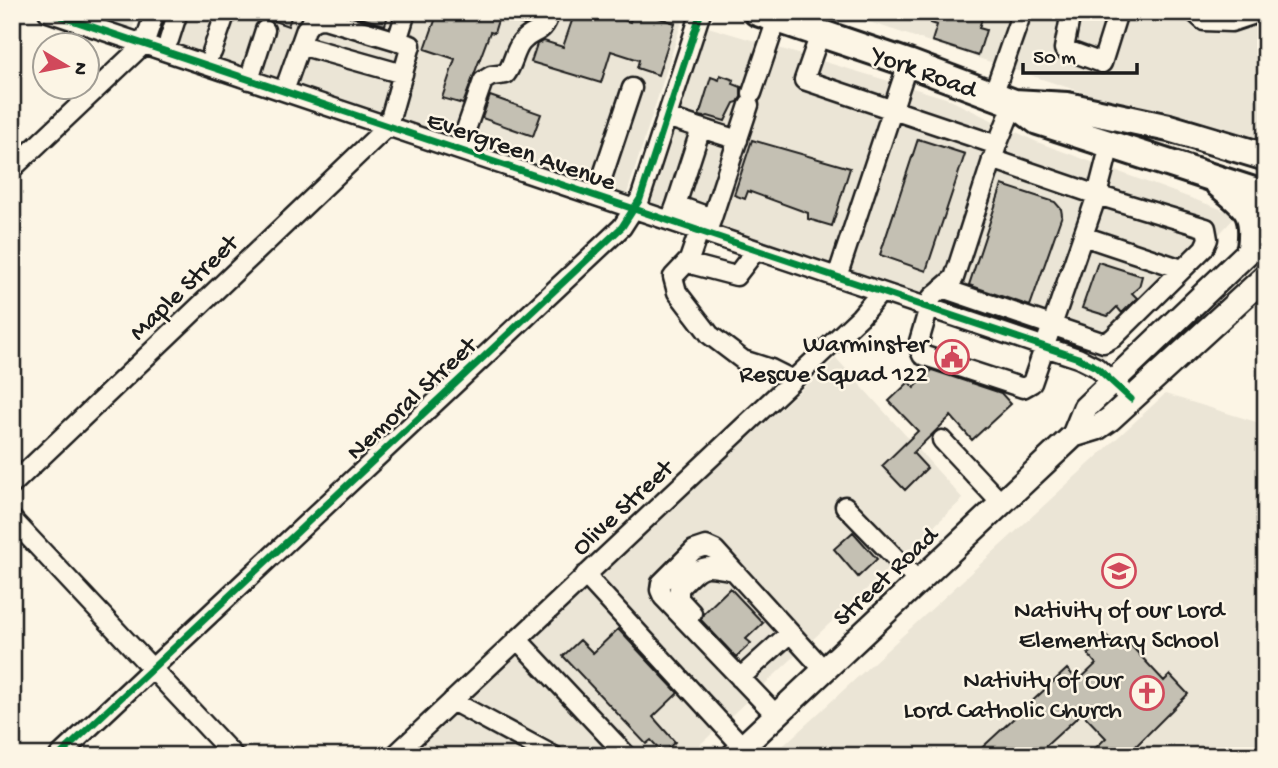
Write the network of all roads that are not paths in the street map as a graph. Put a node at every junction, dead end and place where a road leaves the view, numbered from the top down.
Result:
1 (48, 12) edge
2 (155, 12) edge
3 (178, 12) edge
4 (226, 12) edge
5 (406, 12) edge
6 (550, 12) edge
7 (701, 12) edge
8 (1022, 12) edge
9 (1071, 12) edge
10 (1118, 12) edge
11 (1194, 12) edge
12 (1261, 12) edge
13 (331, 16) edge
14 (767, 16) edge
15 (265, 30) dead end
16 (820, 34) junction
17 (169, 40) dead end
18 (397, 41) junction
19 (144, 44) junction
20 (300, 45) junction
21 (212, 52) dead end
22 (908, 63) junction
23 (402, 74) junction
24 (249, 80) junction
25 (632, 88) dead end
26 (284, 91) junction
27 (1004, 99) junction
28 (892, 109) junction
29 (666, 117) junction
30 (388, 126) junction
31 (701, 128) junction
32 (737, 140) junction
33 (1110, 145) junction
34 (1266, 157) edge
35 (993, 158) junction
36 (488, 160) junction
37 (12, 169) edge
38 (1209, 177) junction
39 (1097, 195) junction
40 (1266, 195) edge
41 (596, 196) junction
42 (633, 208) junction
43 (673, 213) junction
44 (705, 224) junction
45 (1083, 236) junction
46 (1259, 241) edge
47 (756, 250) junction
48 (689, 260) junction
49 (1182, 269) junction
50 (1266, 276) edge
51 (837, 277) junction
52 (942, 288) junction
53 (880, 292) junction
54 (929, 307) junction
55 (1053, 324) junction
56 (1045, 346) junction
57 (793, 380) junction
58 (1112, 381) junction
59 (1131, 399) junction
60 (1074, 435) junction
61 (942, 440) dead end
62 (12, 485) edge
63 (1000, 503) junction
64 (845, 506) dead end
65 (12, 519) edge
66 (585, 575) junction
67 (918, 581) junction
68 (790, 633) junction
69 (517, 639) junction
70 (152, 668) junction
71 (824, 670) junction
72 (736, 674) junction
73 (452, 701) junction
74 (776, 715) junction
75 (738, 751) edge
76 (60, 756) edge
77 (234, 756) edge
78 (394, 756) edge
79 (554, 756) edge
80 (627, 756) edge

1 - 19 street, Evergreen Avenue
2 - 19 street
3 - 17 street
4 - 21 street
5 - 18 street
6 - 36 street
7 - 29 street, Nemoral Street
8 - 27 street
9 - 10 street
11 - 12 street
13 - 18 street
13 - 20 street
14 - 16 highway, York Road
14 - 32 street
15 - 24 street
16 - 22 highway, York Road
16 - 28 street
18 - 23 street
19 - 24 street, Evergreen Avenue
19 - 37 street
20 - 23 street
20 - 26 street
22 - 27 highway, York Road
22 - 28 street
23 - 30 street
24 - 26 street, Evergreen Avenue
25 - 41 street
26 - 30 street, Evergreen Avenue
27 - 33 highway, York Road
27 - 34 highway, York Road
27 - 35 street
28 - 35 street
28 - 51 street
29 - 31 street
29 - 42 street, Nemoral Street
30 - 36 street, Evergreen Avenue
30 - 62 street, Maple Street
31 - 32 street
31 - 43 street
32 - 44 street
33 - 38 highway, York Road
33 - 39 street
35 - 39 street
35 - 52 street
36 - 41 street, Evergreen Avenue
38 - 40 highway, York Road
38 - 46 highway
39 - 45 street
39 - 49 street
41 - 42 street, Evergreen Avenue
42 - 43 street, Evergreen Avenue
42 - 70 street, Nemoral Street
43 - 44 street, Evergreen Avenue
44 - 47 street, Evergreen Avenue
44 - 48 street
45 - 49 street
45 - 55 street
46 - 58 main road, Street Road
47 - 48 street
47 - 51 street, Evergreen Avenue
48 - 57 street
49 - 55 street
50 - 59 main road, Street Road
51 - 53 street, Evergreen Avenue
52 - 54 street
52 - 55 street
53 - 54 street, Evergreen Avenue
53 - 57 street, Olive Street
54 - 56 street, Evergreen Avenue
54 - 56 street
55 - 56 street
56 - 58 street, Evergreen Avenue
57 - 66 street, Olive Street
58 - 59 street, Evergreen Avenue
58 - 60 main road, Street Road
59 - 60 main road, Street Road
60 - 63 main road, Street Road
61 - 63 street
63 - 67 main road, Street Road
64 - 67 street
65 - 70 street
66 - 69 street, Olive Street
66 - 75 street
67 - 71 main road, Street Road
68 - 71 street
68 - 72 street
68 - 72 street
69 - 73 street, Olive Street
69 - 80 street
70 - 76 street, Nemoral Street
70 - 77 street
71 - 74 main road, Street Road
72 - 74 street
73 - 78 street, Olive Street
73 - 79 street
74 - 75 main road, Street Road

